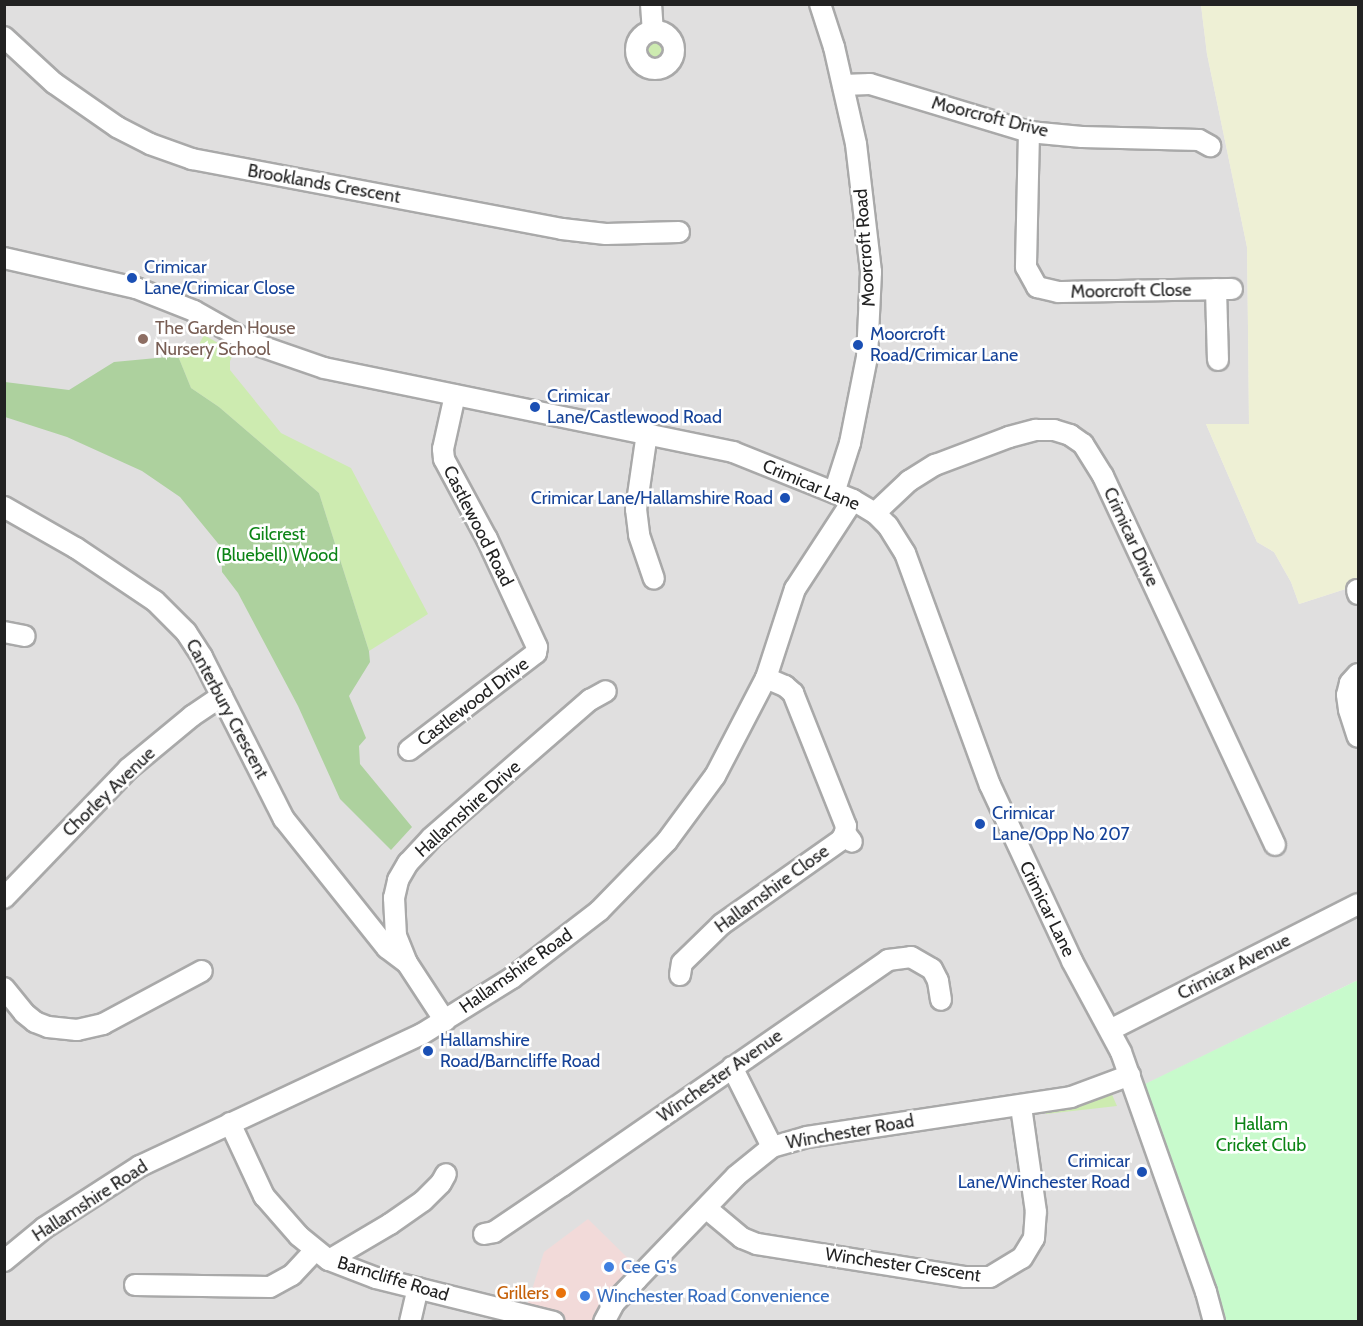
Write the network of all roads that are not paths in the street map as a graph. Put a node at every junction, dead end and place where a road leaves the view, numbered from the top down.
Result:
1 (651, 4) edge
2 (820, 4) edge
3 (653, 30) dead end
4 (4, 37) edge
5 (843, 85) junction
6 (1029, 132) junction
7 (1210, 146) dead end
8 (679, 231) dead end
9 (4, 258) edge
10 (1218, 360) dead end
11 (455, 395) junction
12 (647, 433) junction
13 (834, 493) junction
14 (853, 500) junction
15 (4, 507) edge
16 (875, 513) junction
17 (654, 579) dead end
18 (4, 632) edge
19 (25, 636) dead end
20 (536, 653) joint
21 (1359, 674) edge
22 (766, 678) junction
23 (606, 691) dead end
24 (222, 696) junction
25 (1359, 737) edge
26 (409, 750) dead end
27 (1275, 845) dead end
28 (4, 898) edge
29 (1359, 904) edge
30 (387, 936) junction
31 (202, 971) dead end
32 (680, 975) dead end
33 (4, 988) edge
34 (941, 1000) dead end
35 (445, 1021) junction
36 (1110, 1030) junction
37 (732, 1067) junction
38 (1130, 1075) junction
39 (1021, 1106) junction
40 (230, 1124) junction
41 (772, 1147) junction
42 (446, 1174) dead end
43 (706, 1208) junction
44 (484, 1234) dead end
45 (322, 1255) junction
46 (4, 1261) edge
47 (135, 1285) dead end
48 (418, 1288) junction
49 (410, 1322) edge
50 (554, 1322) edge
51 (604, 1322) edge
52 (1214, 1322) edge

1 - 3 street
2 - 5 street, Moorcroft Road
4 - 8 street, Brooklands Crescent
5 - 6 street, Moorcroft Drive
5 - 13 street, Moorcroft Road
6 - 7 street, Moorcroft Drive
6 - 10 street, Moorcroft Close
9 - 11 street, Crimicar Lane
11 - 12 street, Crimicar Lane
11 - 20 street, Castlewood Road
12 - 13 street, Crimicar Lane
12 - 17 street
13 - 14 street, Crimicar Lane
14 - 16 street, Crimicar Lane
14 - 22 street, Hallamshire Road
15 - 24 street, Canterbury Crescent
16 - 27 street, Crimicar Drive
16 - 36 street, Crimicar Lane
18 - 19 street
20 - 26 street, Castlewood Drive
21 - 25 street
22 - 32 street, Hallamshire Close
22 - 35 street, Hallamshire Road
23 - 30 street, Hallamshire Drive
24 - 28 street, Chorley Avenue
24 - 30 street, Canterbury Crescent
29 - 36 street, Crimicar Avenue
30 - 35 street, Canterbury Crescent
31 - 33 street
34 - 37 street, Winchester Avenue
35 - 40 street, Hallamshire Road
36 - 38 street, Crimicar Lane
37 - 41 street
37 - 44 street, Winchester Avenue
38 - 39 street, Winchester Road
38 - 52 street, Crimicar Lane
39 - 41 street, Winchester Road
39 - 43 street, Winchester Crescent
40 - 45 street, Barncliffe Road
40 - 46 street, Hallamshire Road
41 - 43 street, Winchester Road
42 - 45 street
43 - 51 street, Winchester Road
45 - 47 street
45 - 48 street, Barncliffe Road
48 - 49 street
48 - 50 street, Barncliffe Road

